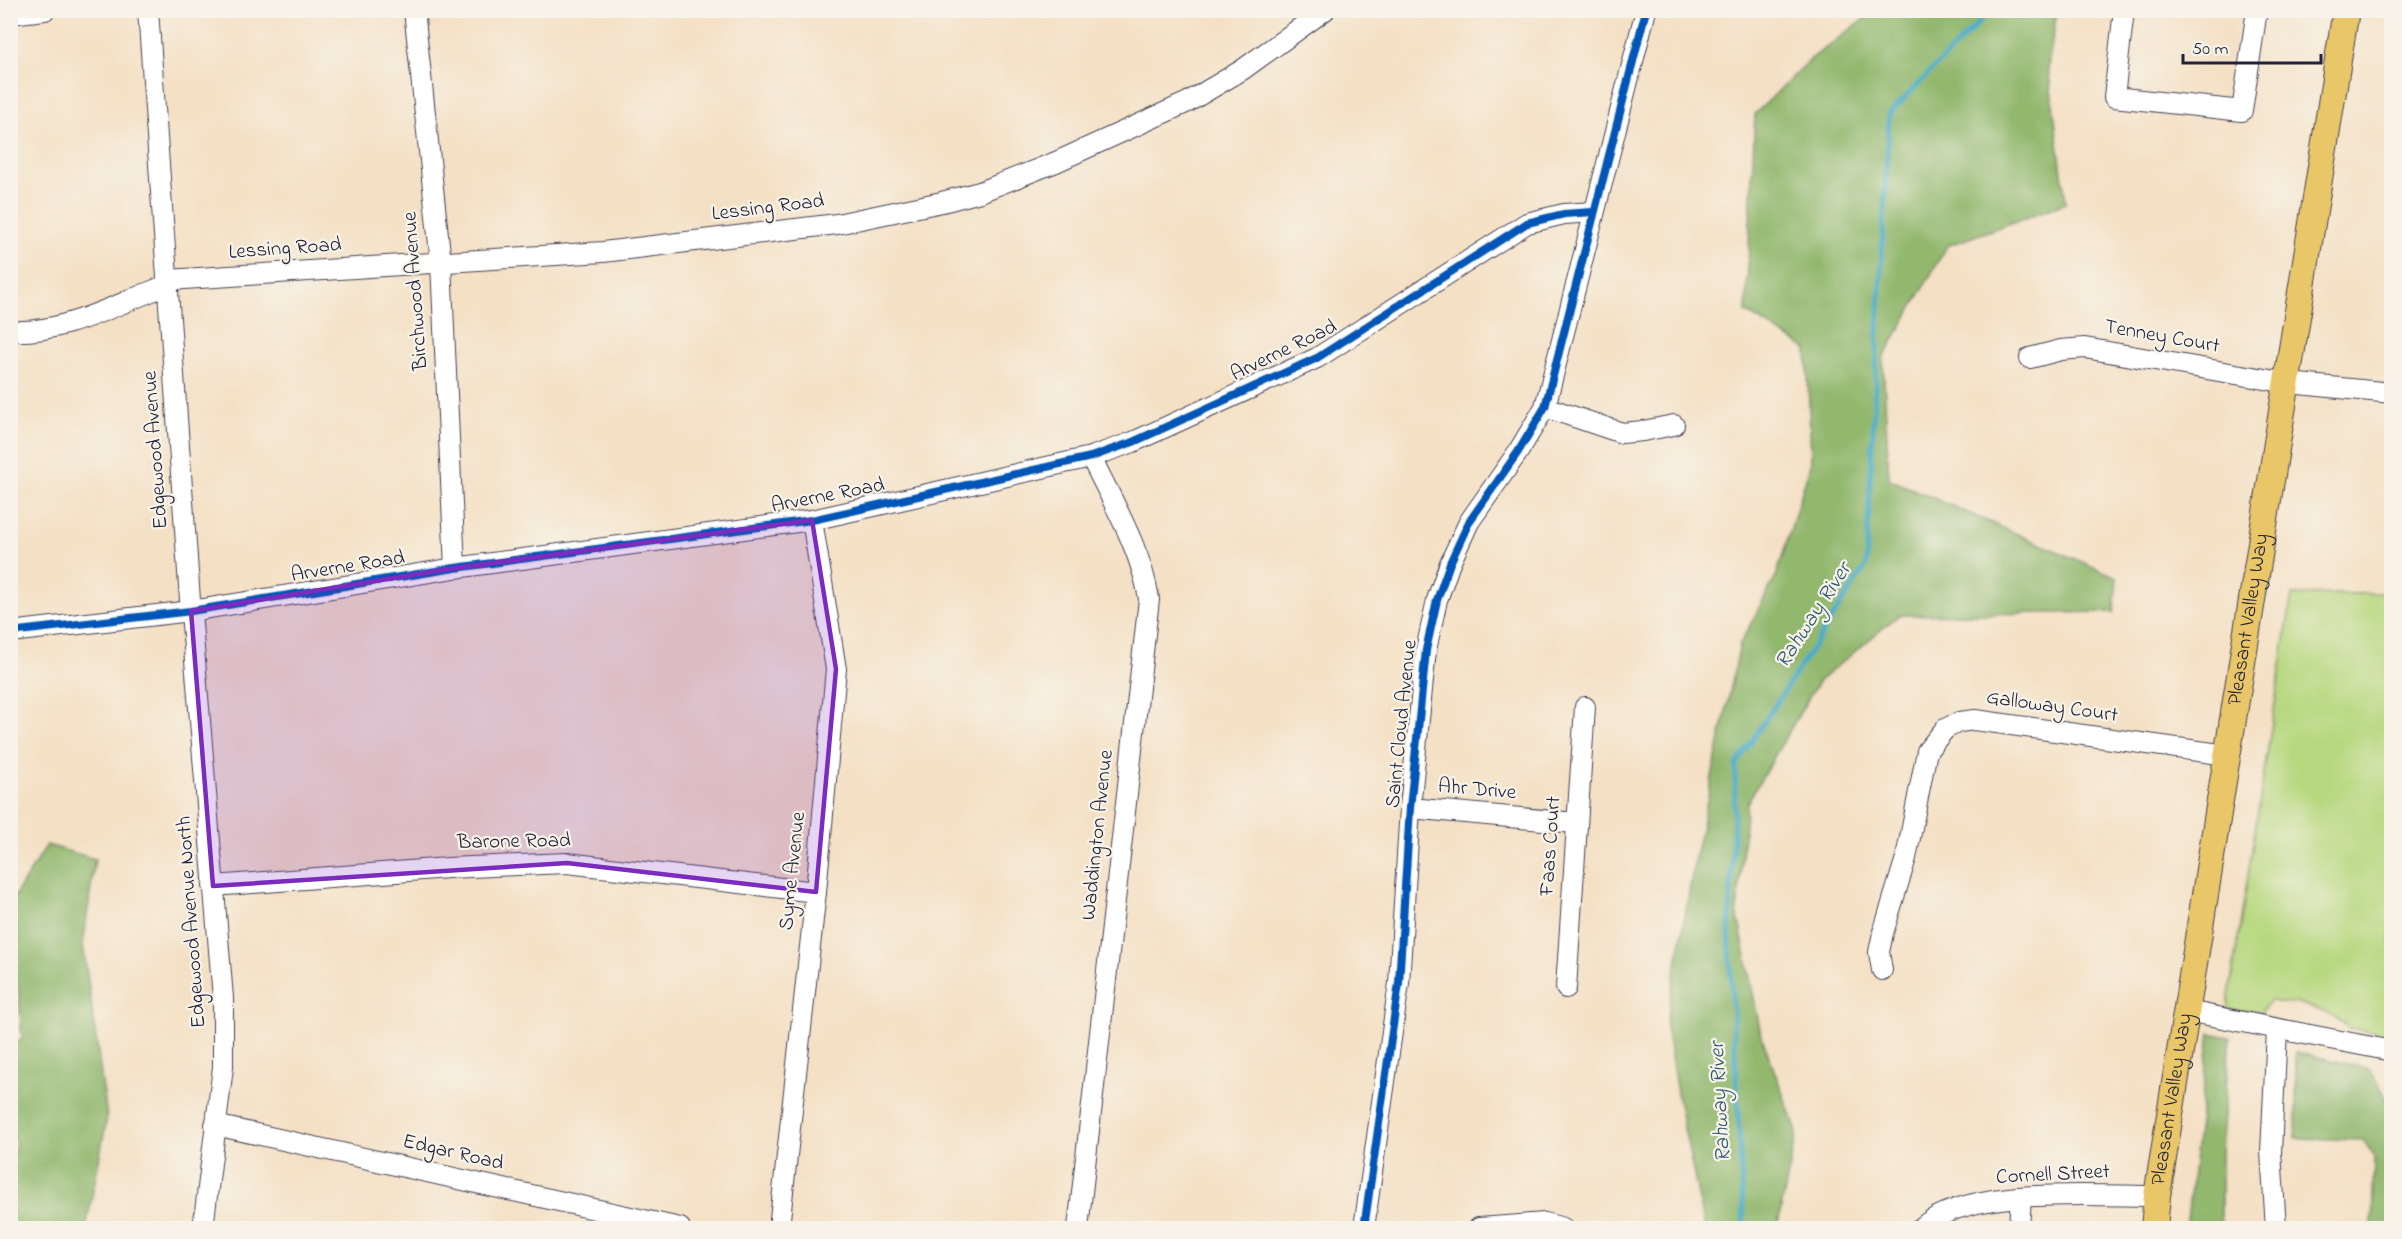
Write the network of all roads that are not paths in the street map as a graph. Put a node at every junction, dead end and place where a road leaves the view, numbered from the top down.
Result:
1 (45, 10) edge
2 (148, 10) edge
3 (414, 10) edge
4 (1325, 10) edge
5 (1646, 10) edge
6 (2124, 10) edge
7 (2257, 10) edge
8 (2346, 10) edge
9 (10, 14) edge
10 (1593, 212) junction
11 (441, 263) junction
12 (168, 283) junction
13 (10, 331) edge
14 (2030, 358) dead end
15 (2288, 383) junction
16 (2391, 393) edge
17 (1545, 407) junction
18 (1674, 425) dead end
19 (1091, 458) junction
20 (812, 520) junction
21 (455, 568) junction
22 (191, 611) junction
23 (10, 632) edge
24 (1585, 707) dead end
25 (2227, 755) junction
26 (1410, 808) junction
27 (1576, 823) junction
28 (213, 886) junction
29 (816, 892) junction
30 (1882, 969) dead end
31 (1566, 988) dead end
32 (2187, 1011) junction
33 (2277, 1030) junction
34 (2391, 1051) edge
35 (215, 1125) junction
36 (2157, 1196) junction
37 (2021, 1197) junction
38 (203, 1228) edge
39 (680, 1228) edge
40 (779, 1228) edge
41 (1078, 1228) edge
42 (1364, 1228) edge
43 (1481, 1228) edge
44 (1563, 1228) edge
45 (1921, 1228) edge
46 (2019, 1228) edge
47 (2154, 1228) edge
48 (2276, 1228) edge

1 - 9 street
2 - 12 street, Edgewood Avenue
3 - 11 street, Birchwood Avenue
4 - 11 street, Lessing Road
5 - 10 street, Saint Cloud Avenue
6 - 7 street
8 - 15 main road, Pleasant Valley Way
10 - 17 street, Saint Cloud Avenue
10 - 19 street, Arverne Road
11 - 12 street, Lessing Road
11 - 21 street, Birchwood Avenue
12 - 13 street, Lessing Road
12 - 22 street, Edgewood Avenue
14 - 15 street, Tenney Court
15 - 16 street, Tenney Court
15 - 25 main road, Pleasant Valley Way
17 - 18 street
17 - 26 street, Saint Cloud Avenue
19 - 20 street, Arverne Road
19 - 41 street, Waddington Avenue
20 - 21 street, Arverne Road
20 - 29 street, Syme Avenue
21 - 22 street, Arverne Road
22 - 23 street, Arverne Road
22 - 28 street, Edgewood Avenue North
24 - 27 street, Faas Court
25 - 30 street, Galloway Court
25 - 32 main road, Pleasant Valley Way
26 - 27 street, Ahr Drive
26 - 42 street, Saint Cloud Avenue
27 - 31 street, Faas Court
28 - 29 street, Barone Road
28 - 35 street, Edgewood Avenue North
29 - 40 street, Syme Avenue
32 - 33 street
32 - 36 main road, Pleasant Valley Way
33 - 34 street
33 - 48 street
35 - 38 street, Edgewood Avenue North
35 - 39 street, Edgar Road
36 - 37 street, Cornell Street
36 - 47 main road, Pleasant Valley Way
37 - 45 street, Cornell Street
37 - 46 street
43 - 44 street

